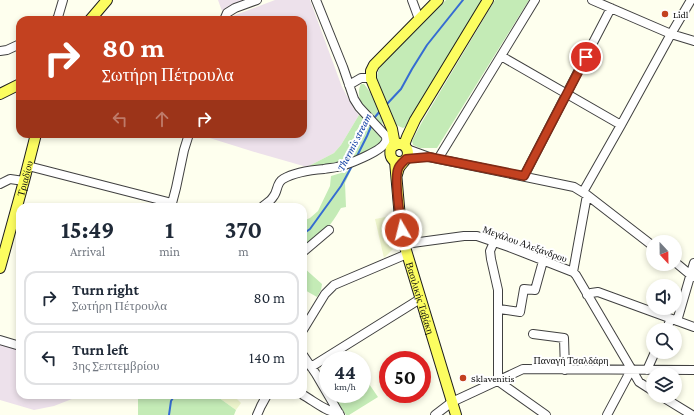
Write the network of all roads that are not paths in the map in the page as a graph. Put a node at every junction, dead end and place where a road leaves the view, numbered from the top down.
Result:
1 (63, 0) edge
2 (107, 0) edge
3 (257, 0) edge
4 (316, 0) edge
5 (412, 0) edge
6 (438, 0) edge
7 (488, 0) edge
8 (535, 0) edge
9 (592, 0) edge
10 (691, 0) edge
11 (611, 8) junction
12 (58, 16) edge
13 (93, 16) edge
14 (226, 16) edge
15 (419, 19) junction
16 (671, 34) junction
17 (694, 41) edge
18 (16, 46) edge
19 (0, 50) edge
20 (501, 56) junction
21 (370, 78) junction
22 (349, 85) junction
23 (16, 86) edge
24 (0, 94) edge
25 (567, 94) junction
26 (621, 125) junction
27 (35, 138) edge
28 (188, 138) edge
29 (398, 152) junction
30 (438, 159) junction
31 (28, 166) junction
32 (524, 176) junction
33 (24, 182) junction
34 (0, 184) edge
35 (585, 193) junction
36 (18, 203) edge
37 (164, 203) edge
38 (172, 203) edge
39 (267, 203) edge
40 (16, 211) edge
41 (329, 230) dead end
42 (646, 241) edge
43 (494, 242) junction
44 (405, 244) junction
45 (307, 249) edge
46 (407, 254) junction
47 (543, 260) junction
48 (694, 263) edge
49 (0, 268) edge
50 (682, 268) edge
51 (573, 272) junction
52 (692, 276) edge
53 (587, 295) junction
54 (420, 299) junction
55 (499, 309) junction
56 (674, 320) junction
57 (307, 323) edge
58 (672, 323) edge
59 (694, 327) edge
60 (533, 334) dead end
61 (0, 340) edge
62 (16, 345) edge
63 (307, 361) edge
64 (311, 367) junction
65 (565, 370) junction
66 (631, 370) junction
67 (646, 370) edge
68 (682, 370) edge
69 (694, 370) edge
70 (498, 381) junction
71 (646, 386) edge
72 (307, 397) edge
73 (264, 399) edge
74 (452, 402) junction
75 (672, 403) edge
76 (339, 414) edge
77 (257, 415) edge
78 (435, 415) edge
79 (456, 415) edge
80 (546, 415) edge
81 (607, 415) edge
82 (692, 415) edge

1 - 12 street
2 - 13 main road
3 - 14 street
4 - 22 street
5 - 15 street
6 - 15 main road
7 - 29 main road, Βασιλικής Ταβάκη
8 - 20 street
9 - 11 street
10 - 16 street
11 - 16 street
11 - 25 street
15 - 21 main road
16 - 17 street
16 - 26 street
18 - 19 street
20 - 25 street
20 - 30 street
21 - 22 street
21 - 29 main road, Βασιλικής Ταβάκη
22 - 29 street
23 - 24 main road
25 - 26 street
25 - 32 street
26 - 35 street
27 - 31 main road, Τριαδίου
28 - 38 street
29 - 30 street
29 - 39 street
29 - 44 main road, Βασιλικής Ταβάκη
30 - 32 street
31 - 33 main road, Τριαδίου
31 - 37 street
32 - 35 street
33 - 34 street
33 - 36 main road, Τριαδίου
35 - 42 street
35 - 51 street
40 - 49 main road, Τριαδίου
41 - 45 street
43 - 44 street, Μεγάλου Αλεξάνδρου
43 - 47 street, Μεγάλου Αλεξάνδρου
43 - 55 street
44 - 46 main road, Βασιλικής Ταβάκη
46 - 54 main road, Βασιλικής Ταβάκη
46 - 57 street
47 - 51 street, Μεγάλου Αλεξάνδρου
47 - 55 street
48 - 52 street
50 - 52 street
51 - 53 street, Μεγάλου Αλεξάνδρου
52 - 56 street
53 - 56 street
53 - 66 street, Μεγάλου Αλεξάνδρου
54 - 64 street
54 - 74 main road, Βασιλικής Ταβάκη
55 - 70 street
56 - 58 street
56 - 59 street
60 - 65 street
61 - 62 street
63 - 64 street
64 - 76 street
65 - 66 street, Παναγή Τσαλδάρη
65 - 70 street, Παναγή Τσαλδάρη
66 - 67 street, Παναγή Τσαλδάρη
66 - 71 street, Μεγάλου Αλεξάνδρου
66 - 81 street
68 - 69 street, Παναγή Τσαλδάρη
70 - 74 street, Παναγή Τσαλδάρη
70 - 80 street
72 - 76 street
73 - 77 street
74 - 78 street, Παναγή Τσαλδάρη
74 - 79 main road, Βασιλικής Ταβάκη
75 - 82 street

